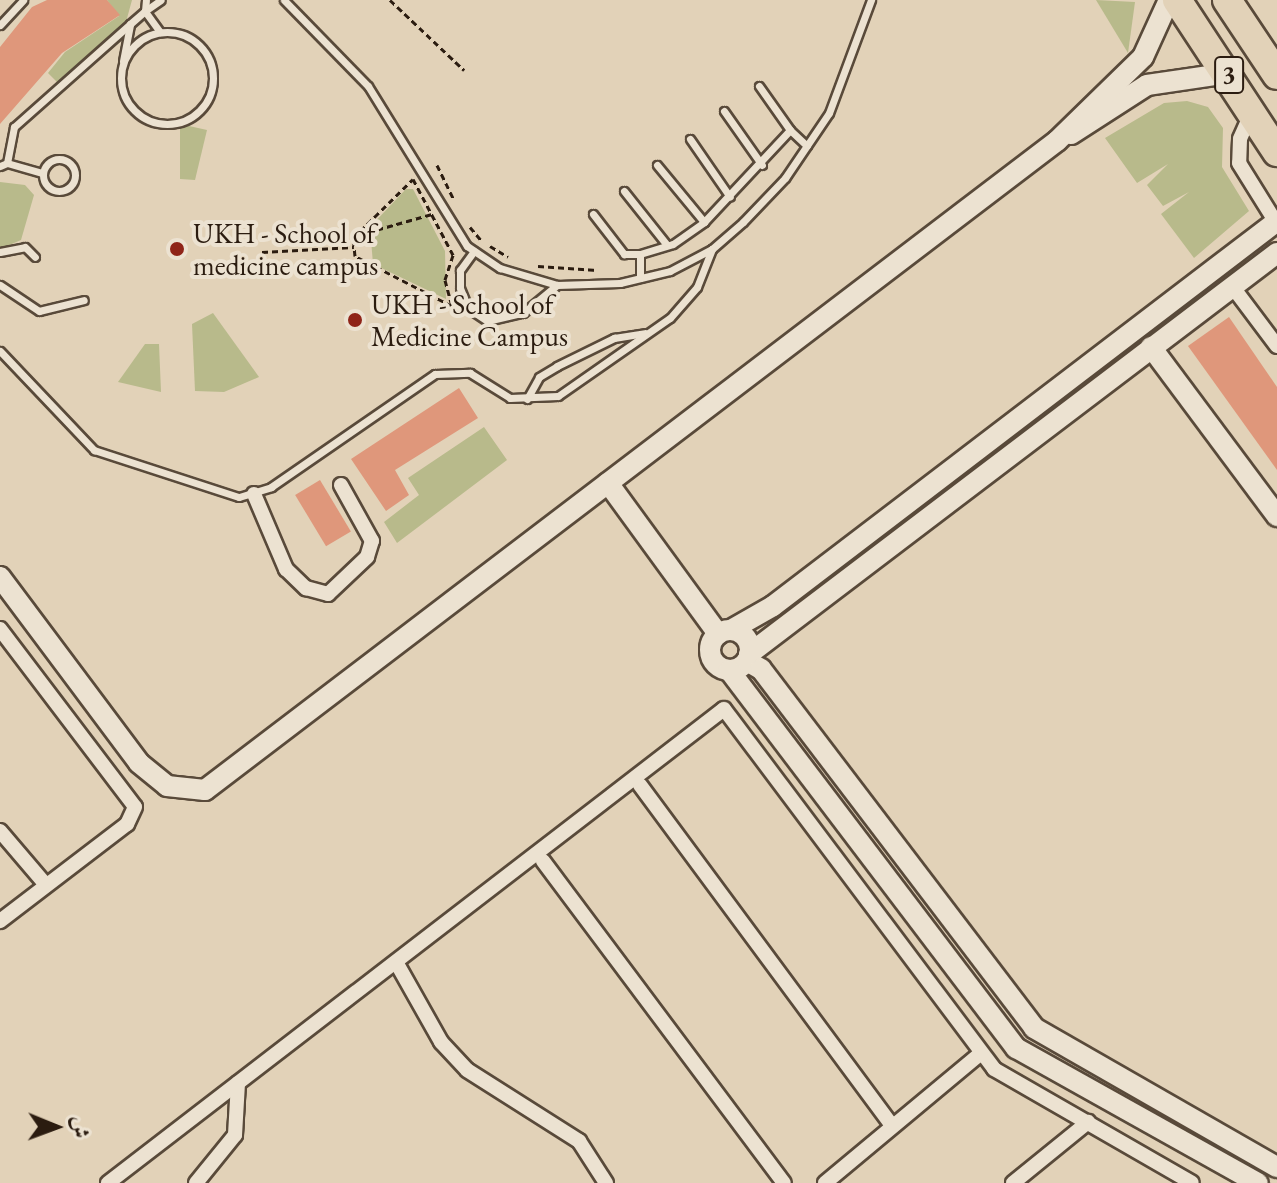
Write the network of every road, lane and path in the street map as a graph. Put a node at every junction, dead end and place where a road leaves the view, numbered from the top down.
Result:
1 (23, 0) edge
2 (146, 0) edge
3 (161, 0) edge
4 (284, 0) edge
5 (390, 0) edge
6 (871, 0) edge
7 (1169, 0) edge
8 (1177, 0) edge
9 (1227, 0) edge
10 (145, 11) junction
11 (130, 24) junction
12 (0, 25) edge
13 (160, 32) junction
14 (123, 66) junction
15 (464, 70) dead end
16 (1228, 73) junction
17 (1277, 75) edge
18 (759, 86) dead end
19 (724, 111) dead end
20 (1252, 113) junction
21 (790, 130) junction
22 (690, 139) dead end
23 (1057, 141) junction
24 (807, 146) junction
25 (1277, 152) edge
26 (3, 165) edge
27 (437, 165) dead end
28 (657, 165) dead end
29 (762, 165) junction
30 (43, 173) junction
31 (624, 191) dead end
32 (730, 197) junction
33 (460, 213) dead end
34 (432, 214) junction
35 (593, 214) dead end
36 (466, 222) dead end
37 (704, 222) junction
38 (1277, 223) edge
39 (356, 235) junction
40 (667, 245) junction
41 (354, 247) junction
42 (712, 249) junction
43 (474, 251) junction
44 (0, 252) edge
45 (262, 252) dead end
46 (1277, 253) edge
47 (640, 254) junction
48 (35, 257) dead end
49 (511, 259) dead end
50 (525, 263) dead end
51 (1217, 266) junction
52 (597, 270) dead end
53 (640, 278) junction
54 (0, 285) edge
55 (557, 285) junction
56 (1232, 286) junction
57 (84, 300) dead end
58 (647, 332) junction
59 (1277, 346) edge
60 (1151, 347) junction
61 (0, 351) edge
62 (1076, 374) junction
63 (1090, 394) junction
64 (527, 399) junction
65 (608, 483) junction
66 (341, 485) dead end
67 (254, 494) junction
68 (1277, 516) edge
69 (0, 577) edge
70 (0, 629) edge
71 (725, 632) junction
72 (742, 662) junction
73 (640, 785) dead end
74 (0, 831) edge
75 (543, 861) dead end
76 (46, 885) junction
77 (0, 921) edge
78 (396, 962) junction
79 (981, 1053) junction
80 (238, 1083) junction
81 (1088, 1122) junction
82 (892, 1126) junction
83 (1277, 1167) edge
84 (108, 1183) edge
85 (196, 1183) edge
86 (606, 1183) edge
87 (784, 1183) edge
88 (825, 1183) edge
89 (1013, 1183) edge
90 (1192, 1183) edge
91 (1258, 1183) edge

1 - 12 lane
2 - 10 lane
3 - 10 lane
4 - 43 lane
5 - 15 path
6 - 24 lane
7 - 23 street
8 - 16 highway, 3
9 - 17 highway, 3
10 - 11 lane
10 - 13 lane
11 - 14 lane
11 - 26 lane
13 - 14 lane
13 - 14 lane
16 - 20 highway, 3
16 - 23 street
18 - 21 lane
19 - 29 lane
20 - 25 highway, 3
20 - 38 street
21 - 24 lane
21 - 29 lane
22 - 32 lane
23 - 65 street
24 - 42 lane
26 - 30 lane
27 - 33 path
28 - 37 lane
29 - 32 lane
30 - 30 lane
31 - 40 lane
32 - 37 lane
34 - 39 path
34 - 39 path
34 - 41 path
35 - 47 lane
36 - 49 path
37 - 40 lane
38 - 51 street
39 - 41 path
40 - 47 lane
41 - 45 path
42 - 53 lane
42 - 58 lane
43 - 55 lane
43 - 55 lane
44 - 48 lane
46 - 56 street
47 - 53 lane
50 - 52 path
51 - 56 street
51 - 62 street
53 - 55 lane
54 - 57 lane
56 - 59 street
56 - 60 street
58 - 64 lane
58 - 64 lane
60 - 63 street
60 - 68 street
61 - 67 lane
62 - 63 street
62 - 71 street
63 - 72 street
64 - 67 lane
65 - 69 street
65 - 71 street
66 - 67 street
70 - 76 street
71 - 72 street
71 - 72 street
72 - 83 street
72 - 91 street
73 - 82 street
74 - 76 street
75 - 87 street
76 - 77 street
78 - 79 street
78 - 80 street
78 - 86 street
79 - 81 street
79 - 82 street
80 - 84 street
80 - 85 street
81 - 89 street
81 - 90 street
82 - 88 street

